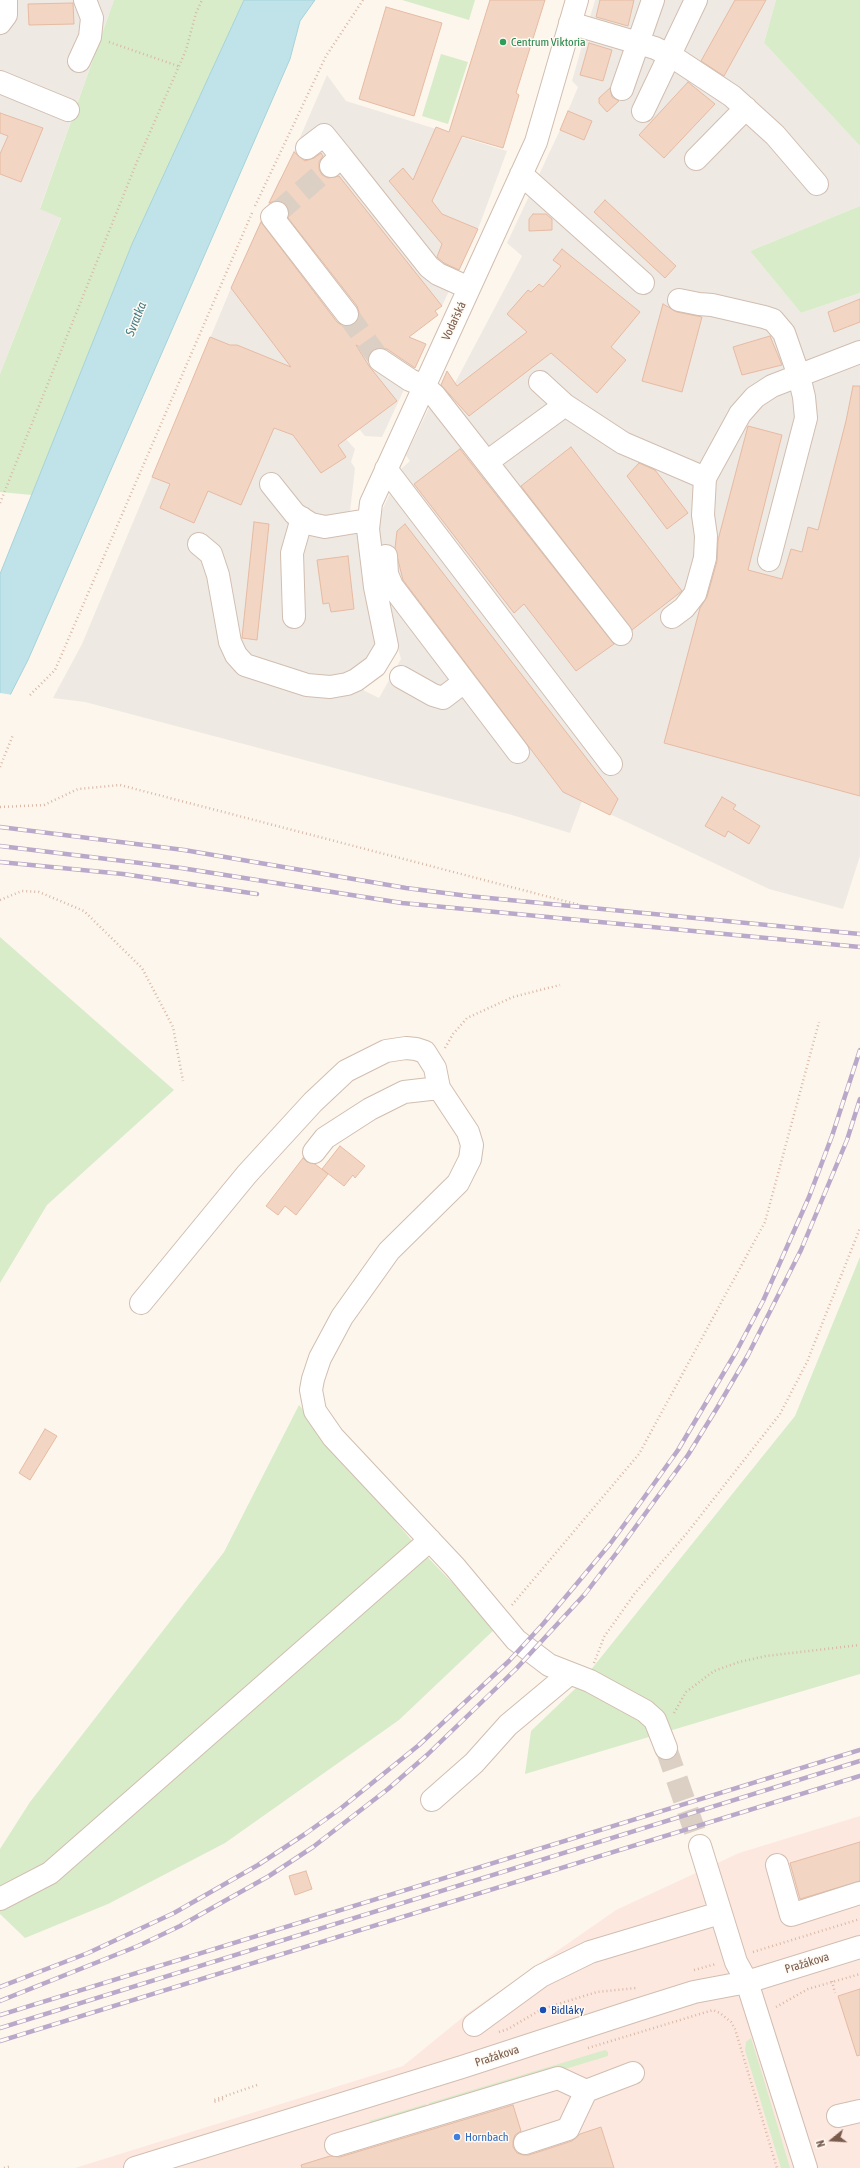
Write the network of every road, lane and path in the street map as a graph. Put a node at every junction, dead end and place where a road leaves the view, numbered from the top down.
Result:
1 (6, 0) edge
2 (85, 0) edge
3 (202, 0) edge
4 (363, 0) edge
5 (577, 0) edge
6 (653, 0) edge
7 (696, 0) edge
8 (0, 23) edge
9 (570, 23) junction
10 (90, 36) junction
11 (638, 43) junction
12 (670, 56) junction
13 (79, 61) dead end
14 (178, 66) junction
15 (0, 82) edge
16 (622, 89) dead end
17 (746, 108) junction
18 (68, 110) dead end
19 (644, 111) dead end
20 (307, 148) dead end
21 (696, 159) dead end
22 (521, 174) junction
23 (817, 184) dead end
24 (277, 213) dead end
25 (643, 283) dead end
26 (469, 288) junction
27 (679, 300) dead end
28 (347, 314) tunnel mouth
29 (855, 359) edge
30 (380, 360) tunnel mouth
31 (799, 376) junction
32 (540, 382) dead end
33 (424, 386) junction
34 (565, 405) junction
35 (487, 462) junction
36 (386, 469) junction
37 (705, 478) junction
38 (271, 484) dead end
39 (1, 498) edge
40 (0, 503) edge
41 (369, 514) junction
42 (302, 518) junction
43 (199, 544) dead end
44 (769, 560) dead end
45 (294, 617) dead end
46 (672, 618) dead end
47 (621, 634) dead end
48 (401, 677) dead end
49 (464, 682) junction
50 (30, 695) dead end
51 (13, 735) dead end
52 (518, 752) dead end
53 (611, 764) dead end
54 (0, 767) edge
55 (0, 807) edge
56 (0, 900) edge
57 (580, 905) dead end
58 (560, 985) dead end
59 (819, 1022) dead end
60 (437, 1078) junction
61 (183, 1081) dead end
62 (314, 1152) dead end
63 (860, 1228) edge
64 (141, 1303) dead end
65 (430, 1540) junction
66 (499, 1621) junction
67 (860, 1645) edge
68 (569, 1674) junction
69 (590, 1681) junction
70 (664, 1741) joint
71 (432, 1800) dead end
72 (700, 1846) tunnel mouth
73 (777, 1865) dead end
74 (860, 1893) edge
75 (0, 1899) edge
76 (720, 1913) junction
77 (860, 1919) edge
78 (860, 1947) edge
79 (735, 1958) junction
80 (689, 1972) dead end
81 (860, 1974) edge
82 (747, 1982) junction
83 (832, 1982) junction
84 (644, 1986) dead end
85 (836, 1993) dead end
86 (759, 2020) junction
87 (474, 2025) dead end
88 (495, 2033) dead end
89 (633, 2073) dead end
90 (257, 2085) dead end
91 (586, 2091) junction
92 (222, 2099) dead end
93 (860, 2111) edge
94 (838, 2116) dead end
95 (523, 2137) dead end
96 (336, 2145) dead end
97 (11, 2166) dead end
98 (4, 2168) edge
99 (135, 2168) edge
100 (806, 2168) edge

1 - 8 street
2 - 10 street
3 - 14 path
4 - 50 path
5 - 9 street, Vodařská
6 - 11 street
7 - 12 street
9 - 11 street
9 - 22 street, Vodařská
10 - 13 street
10 - 14 path
11 - 12 street
11 - 16 street
12 - 17 street
12 - 19 street
14 - 39 path
15 - 18 street
17 - 21 street
17 - 23 street
20 - 26 street
22 - 25 street
22 - 26 street, Vodařská
24 - 28 street
26 - 33 street, Vodařská
27 - 31 street
29 - 31 street
30 - 33 street
31 - 37 street
31 - 44 street
32 - 34 street
33 - 35 street
33 - 36 street, Vodařská
34 - 35 street
34 - 37 street
35 - 47 street
36 - 41 street, Vodařská
36 - 53 street
37 - 46 street
38 - 42 street
39 - 40 path
41 - 42 street
41 - 43 street, Vodařská
41 - 49 street
42 - 45 street
48 - 49 street
49 - 52 street
51 - 54 path
55 - 57 path
56 - 61 path
58 - 60 path
59 - 66 path
60 - 62 street
60 - 64 street
60 - 65 street
63 - 69 path
65 - 66 street
65 - 75 street
66 - 68 street
67 - 70 path
68 - 69 street
68 - 71 street
69 - 70 street
72 - 76 street
73 - 74 street
76 - 79 street
76 - 87 street
77 - 79 path
78 - 82 street, Pražákova
79 - 80 path
79 - 82 street
81 - 83 path
82 - 86 street
82 - 99 street, Pražákova
83 - 85 path
83 - 86 path
84 - 88 path
86 - 100 street
89 - 91 street
90 - 92 path
91 - 95 street
91 - 96 street
93 - 94 street
97 - 98 path

